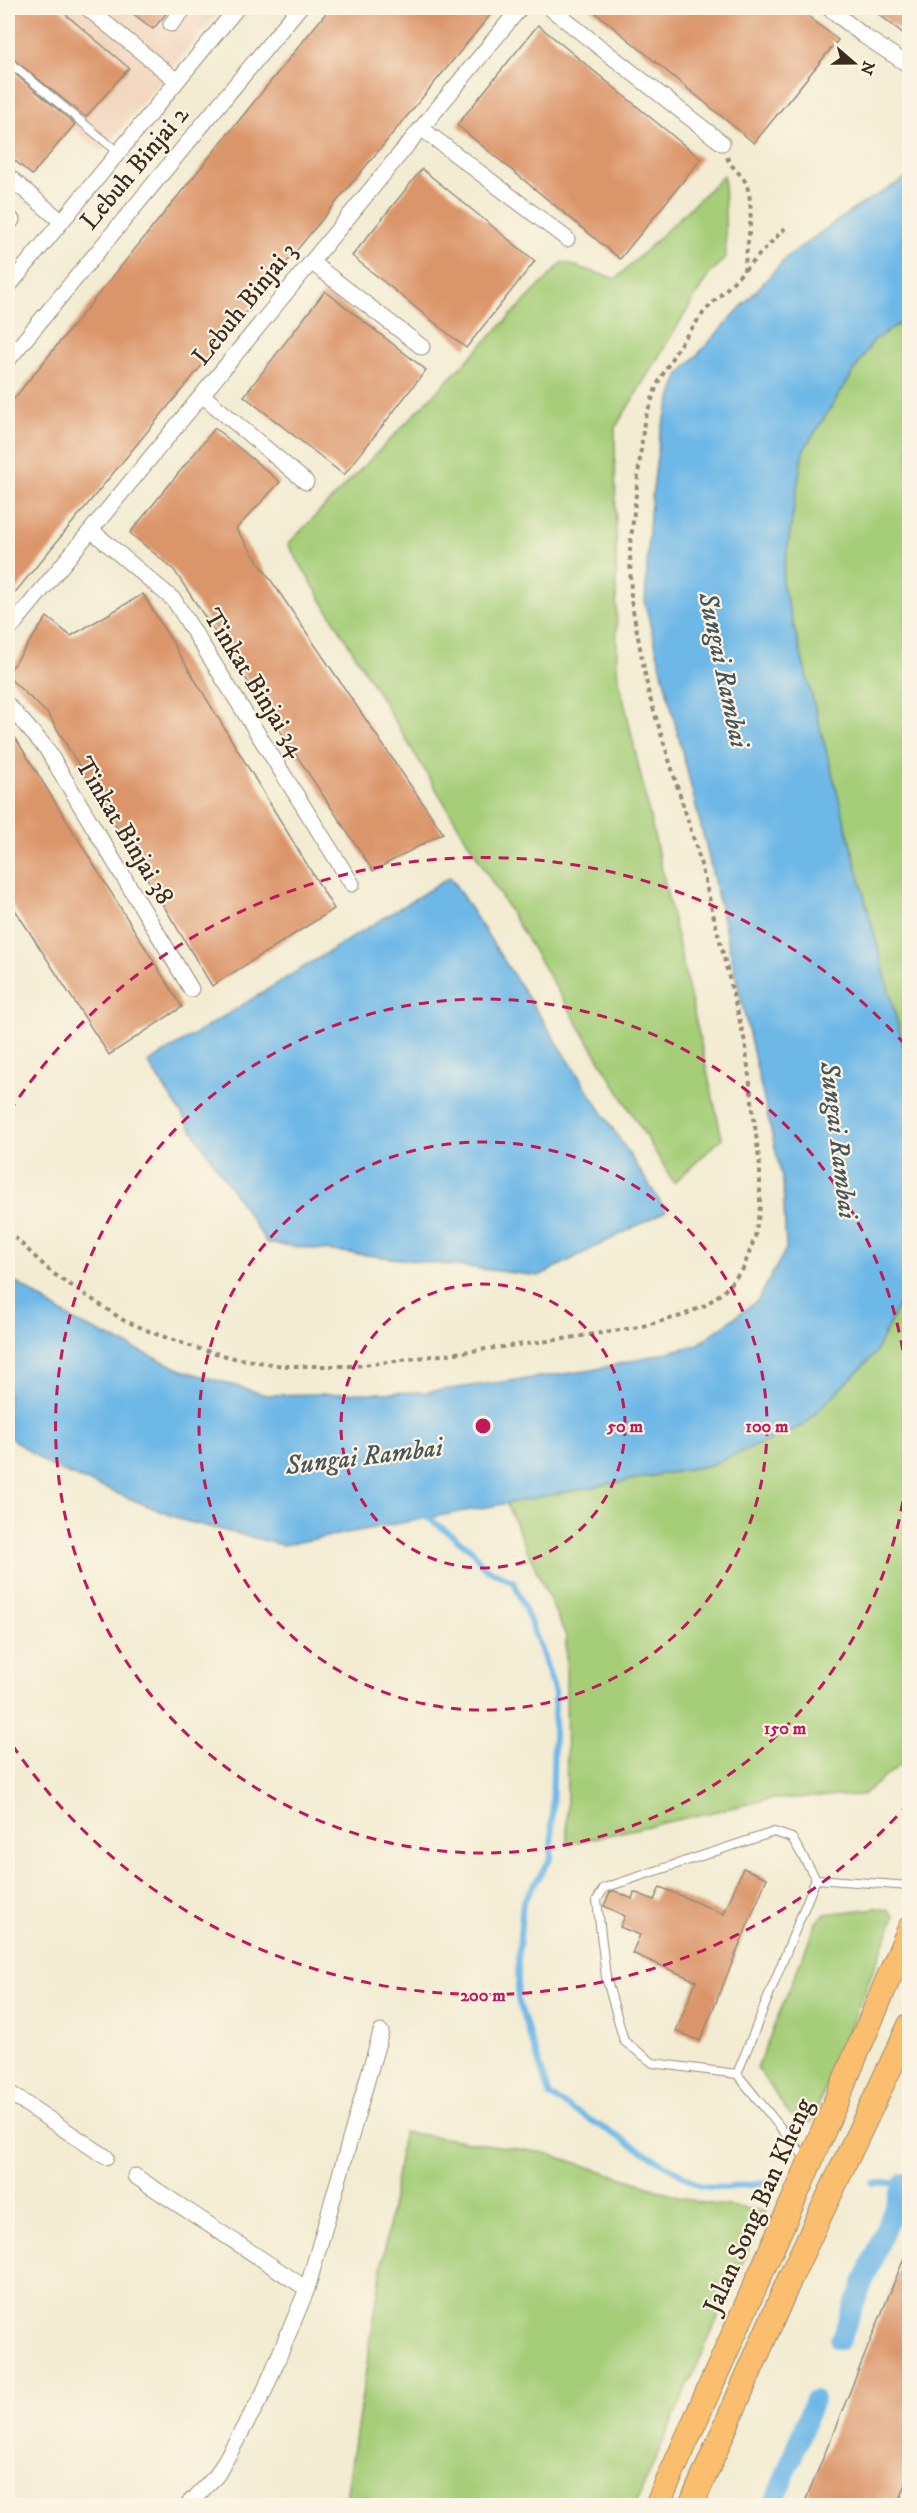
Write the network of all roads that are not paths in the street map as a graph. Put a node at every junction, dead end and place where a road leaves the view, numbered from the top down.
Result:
1 (87, 8) edge
2 (185, 8) edge
3 (237, 8) edge
4 (299, 8) edge
5 (520, 8) edge
6 (550, 8) edge
7 (829, 8) edge
8 (171, 24) dead end
9 (8, 60) edge
10 (909, 66) edge
11 (177, 81) junction
12 (421, 128) junction
13 (722, 143) road end
14 (118, 152) junction
15 (8, 176) edge
16 (62, 221) junction
17 (567, 239) dead end
18 (311, 262) junction
19 (8, 286) edge
20 (422, 347) dead end
21 (8, 360) edge
22 (202, 395) junction
23 (306, 482) dead end
24 (91, 530) junction
25 (8, 631) edge
26 (8, 705) edge
27 (352, 884) dead end
28 (191, 989) dead end
29 (816, 1879) junction
30 (909, 1886) edge
31 (909, 1928) edge
32 (909, 2025) edge
33 (381, 2032) dead end
34 (737, 2074) junction
35 (8, 2092) edge
36 (106, 2157) dead end
37 (810, 2163) junction
38 (135, 2176) dead end
39 (307, 2289) junction
40 (187, 2505) edge
41 (657, 2505) edge
42 (692, 2505) edge

1 - 11 street
2 - 8 street
3 - 11 street, Lebuh Binjai 2
4 - 21 street, Lebuh Binjai 2
5 - 12 street, Lebuh Binjai 3
6 - 13 street
7 - 10 street
9 - 14 lane
11 - 14 street, Lebuh Binjai 2
12 - 17 street
12 - 18 street, Lebuh Binjai 3
14 - 16 street, Lebuh Binjai 2
15 - 16 street
16 - 19 street, Lebuh Binjai 2
18 - 20 street
18 - 22 street, Lebuh Binjai 3
22 - 23 street
22 - 24 street, Lebuh Binjai 3
24 - 25 street, Lebuh Binjai 3
24 - 27 street, Tinkat Binjai 34
26 - 28 street, Tinkat Binjai 38
29 - 30 lane
29 - 34 lane
29 - 34 lane
31 - 37 main road, Jalan Song Ban Kheng
32 - 42 main road
33 - 39 street
34 - 37 lane
35 - 36 street
37 - 41 main road, Jalan Song Ban Kheng
38 - 39 street
39 - 40 street

